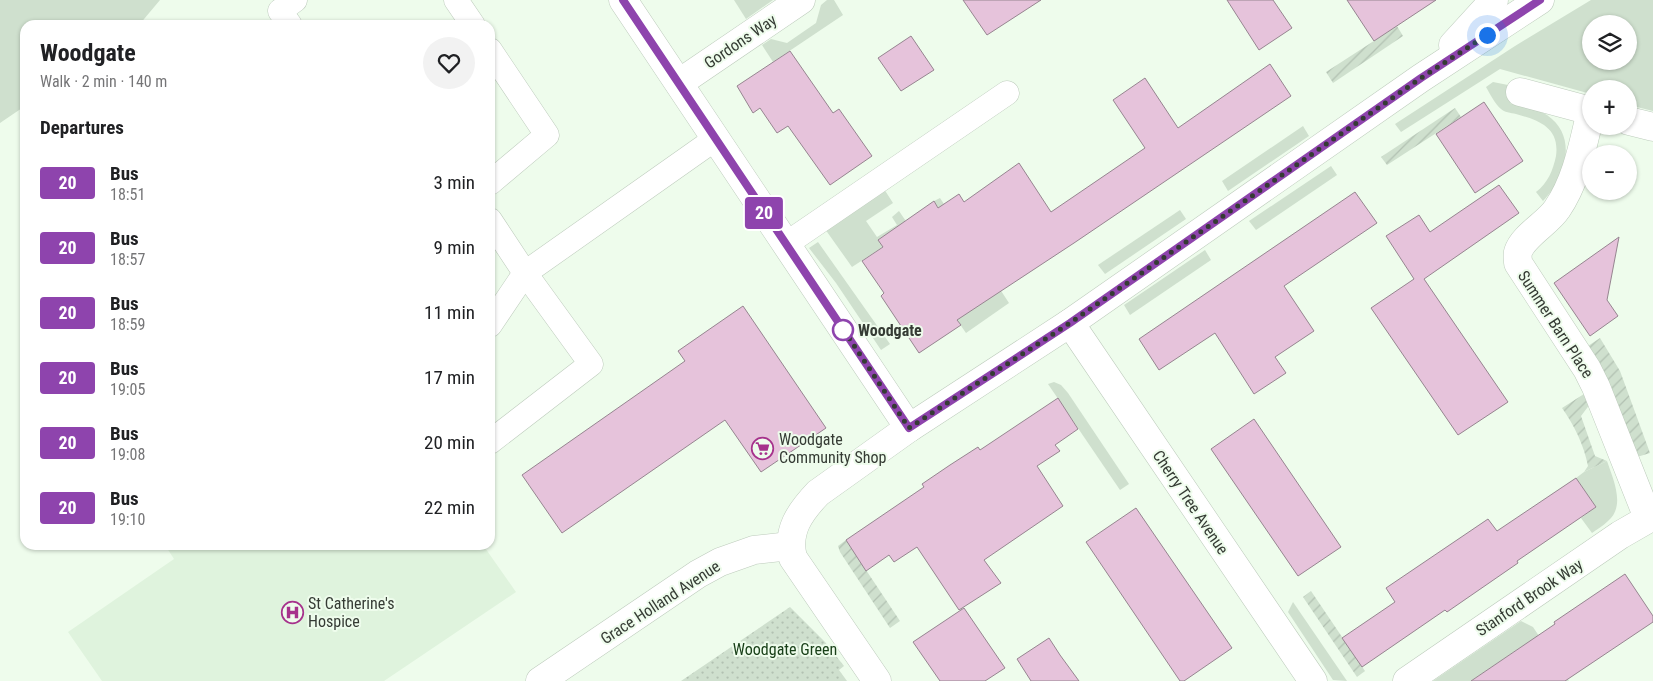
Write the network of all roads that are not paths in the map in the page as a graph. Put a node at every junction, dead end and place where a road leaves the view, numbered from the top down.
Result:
1 (295, 0) edge
2 (456, 0) edge
3 (623, 0) edge
4 (801, 0) edge
5 (1494, 0) edge
6 (1540, 0) edge
7 (286, 20) edge
8 (470, 20) edge
9 (495, 57) edge
10 (1421, 78) junction
11 (679, 83) junction
12 (1520, 92) dead end
13 (1007, 93) dead end
14 (1582, 109) edge
15 (1637, 123) edge
16 (1653, 127) edge
17 (1585, 135) edge
18 (715, 139) junction
19 (495, 179) edge
20 (495, 228) edge
21 (786, 244) junction
22 (525, 273) junction
23 (495, 318) edge
24 (1070, 323) junction
25 (909, 428) junction
26 (495, 438) edge
27 (1651, 517) edge
28 (790, 546) junction
29 (540, 681) edge
30 (877, 681) edge
31 (1313, 681) edge
32 (1407, 681) edge

1 - 7 lane
2 - 8 lane
3 - 11 street
4 - 11 street, Gordons Way
5 - 10 street
6 - 10 street
9 - 19 lane
10 - 24 street
11 - 18 street
12 - 14 street, Summer Barn Place
13 - 21 lane
15 - 16 street
17 - 27 street, Summer Barn Place
18 - 21 street
18 - 22 lane
20 - 22 lane
21 - 25 street
22 - 23 lane
22 - 26 lane
24 - 25 street
24 - 31 street, Cherry Tree Avenue
25 - 28 street
27 - 32 street, Stanford Brook Way
28 - 29 street, Grace Holland Avenue
28 - 30 street

